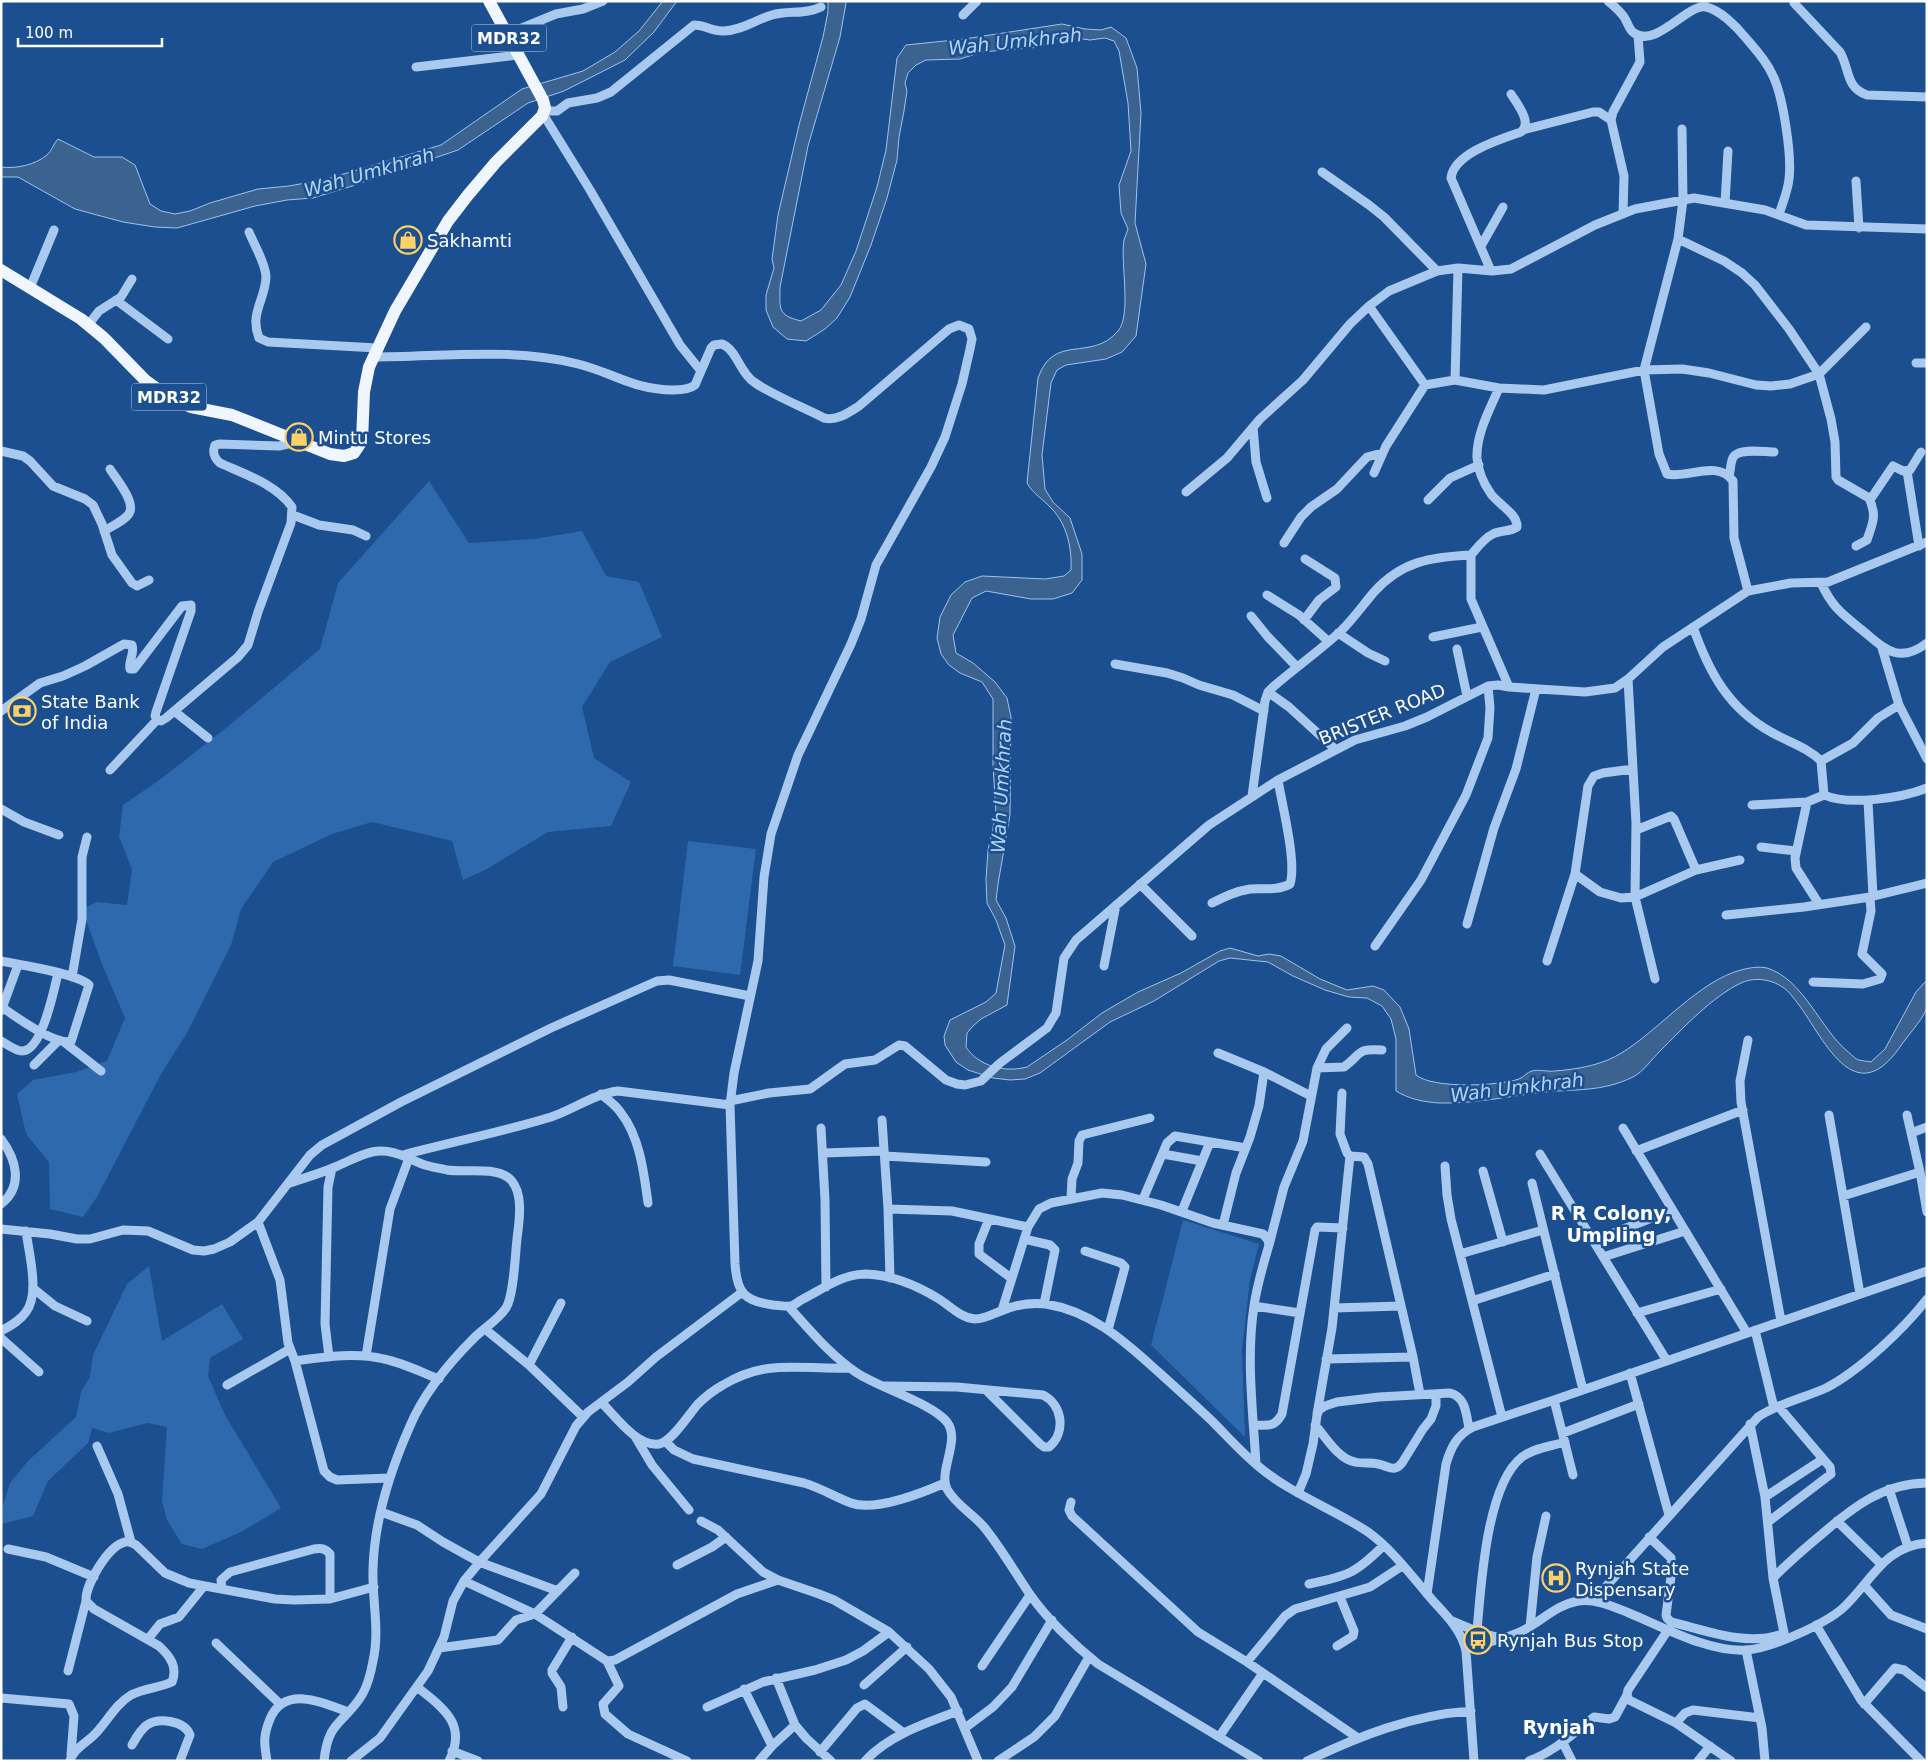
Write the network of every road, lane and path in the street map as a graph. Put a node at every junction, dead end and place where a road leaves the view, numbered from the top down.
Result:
1 (603, 1) edge
2 (977, 1) edge
3 (1608, 1) edge
4 (492, 2) edge
5 (1794, 3) dead end
6 (821, 7) dead end
7 (963, 15) dead end
8 (507, 34) junction
9 (1638, 36) junction
10 (518, 54) junction
11 (416, 67) dead end
12 (1511, 94) dead end
13 (1927, 97) edge
14 (544, 107) junction
15 (1611, 120) junction
16 (1682, 129) dead end
17 (1523, 130) junction
18 (1728, 151) dead end
19 (1322, 172) dead end
20 (1856, 181) dead end
21 (1683, 200) junction
22 (1725, 203) junction
23 (1504, 207) dead end
24 (1623, 214) junction
25 (1778, 216) junction
26 (1859, 228) junction
27 (1927, 229) edge
28 (54, 230) dead end
29 (249, 232) dead end
30 (1678, 239) junction
31 (1481, 246) junction
32 (1458, 268) junction
33 (2, 271) edge
34 (1436, 271) junction
35 (1491, 271) junction
36 (132, 280) dead end
37 (30, 288) junction
38 (116, 300) junction
39 (1369, 306) junction
40 (88, 324) junction
41 (1866, 327) dead end
42 (168, 339) dead end
43 (375, 352) junction
44 (1916, 363) dead end
45 (1927, 363) edge
46 (701, 370) junction
47 (1644, 370) junction
48 (1819, 374) junction
49 (1455, 380) junction
50 (1425, 386) junction
51 (1499, 388) junction
52 (1253, 427) junction
53 (297, 442) junction
54 (1, 451) edge
55 (1774, 452) dead end
56 (1921, 452) dead end
57 (1382, 453) junction
58 (1478, 465) junction
59 (110, 469) dead end
60 (1907, 471) junction
61 (1374, 473) dead end
62 (1730, 476) junction
63 (1186, 492) dead end
64 (1266, 498) dead end
65 (1869, 498) junction
66 (1428, 500) dead end
67 (293, 515) junction
68 (104, 531) junction
69 (366, 536) dead end
70 (1284, 543) dead end
71 (1923, 544) edge
72 (1856, 546) dead end
73 (1471, 554) junction
74 (1305, 559) dead end
75 (149, 580) dead end
76 (1821, 583) junction
77 (1748, 591) junction
78 (1266, 594) dead end
79 (1251, 616) dead end
80 (1304, 620) junction
81 (1482, 627) junction
82 (1693, 627) junction
83 (1338, 633) junction
84 (1433, 637) dead end
85 (1328, 642) junction
86 (1927, 643) edge
87 (1882, 648) junction
88 (1457, 649) dead end
89 (1385, 661) dead end
90 (1115, 664) dead end
91 (1297, 667) junction
92 (1628, 679) junction
93 (1488, 686) junction
94 (1509, 687) junction
95 (1536, 689) junction
96 (1268, 692) junction
97 (1467, 696) junction
98 (1899, 705) junction
99 (174, 710) junction
100 (1, 711) edge
101 (1264, 711) junction
102 (157, 720) junction
103 (208, 738) dead end
104 (1335, 749) junction
105 (1927, 759) edge
106 (1821, 761) junction
107 (1633, 769) junction
108 (110, 770) dead end
109 (1278, 780) junction
110 (1927, 788) edge
111 (1252, 796) junction
112 (1824, 796) junction
113 (1868, 801) junction
114 (1807, 802) junction
115 (1752, 805) dead end
116 (1, 809) edge
117 (1636, 830) junction
118 (59, 836) dead end
119 (87, 837) dead end
120 (1760, 847) dead end
121 (1796, 850) junction
122 (1740, 860) dead end
123 (1696, 870) junction
124 (1575, 874) junction
125 (1927, 883) edge
126 (1140, 884) junction
127 (1871, 896) junction
128 (1635, 897) junction
129 (1212, 903) dead end
130 (1819, 904) junction
131 (1116, 905) junction
132 (1726, 915) dead end
133 (1467, 924) dead end
134 (1192, 936) dead end
135 (1375, 946) dead end
136 (1, 961) edge
137 (1547, 962) dead end
138 (18, 965) junction
139 (1104, 966) dead end
140 (58, 973) junction
141 (72, 977) junction
142 (1655, 979) dead end
143 (1813, 982) dead end
144 (750, 996) junction
145 (2, 1009) edge
146 (1347, 1028) dead end
147 (42, 1032) junction
148 (1, 1040) edge
149 (1748, 1040) dead end
150 (61, 1041) junction
151 (1382, 1050) dead end
152 (1218, 1053) dead end
153 (34, 1066) dead end
154 (1317, 1068) junction
155 (101, 1070) dead end
156 (1264, 1072) junction
157 (1342, 1093) dead end
158 (601, 1094) junction
159 (1311, 1096) junction
160 (730, 1103) junction
161 (1743, 1110) junction
162 (1829, 1115) dead end
163 (1907, 1116) dead end
164 (1150, 1118) dead end
165 (882, 1120) dead end
166 (1927, 1127) edge
167 (821, 1128) dead end
168 (1622, 1128) dead end
169 (1911, 1133) junction
170 (1, 1139) edge
171 (1210, 1142) junction
172 (1246, 1148) junction
173 (6, 1151) edge
174 (1636, 1151) junction
175 (822, 1153) junction
176 (884, 1153) junction
177 (1163, 1154) junction
178 (1540, 1154) dead end
179 (406, 1156) junction
180 (1350, 1156) junction
181 (1202, 1161) junction
182 (986, 1162) dead end
183 (1445, 1166) dead end
184 (332, 1168) junction
185 (1483, 1171) dead end
186 (1924, 1174) edge
187 (290, 1183) junction
188 (1532, 1183) dead end
189 (1843, 1196) junction
190 (1071, 1198) junction
191 (1142, 1199) junction
192 (648, 1203) dead end
193 (1, 1204) edge
194 (888, 1209) junction
195 (1672, 1210) junction
196 (1182, 1212) junction
197 (1927, 1212) edge
198 (989, 1219) junction
199 (258, 1222) junction
200 (1223, 1225) junction
201 (1028, 1227) junction
202 (1343, 1228) junction
203 (1, 1229) edge
204 (1544, 1230) junction
205 (1685, 1231) junction
206 (31, 1232) junction
207 (1024, 1239) junction
208 (1593, 1240) junction
209 (1503, 1242) junction
210 (1269, 1245) junction
211 (1085, 1251) dead end
212 (1460, 1254) junction
213 (1603, 1257) junction
214 (1927, 1271) edge
215 (1554, 1274) junction
216 (890, 1278) junction
217 (1011, 1278) junction
218 (826, 1287) junction
219 (1721, 1289) junction
220 (37, 1291) junction
221 (741, 1293) junction
222 (1860, 1294) junction
223 (1927, 1299) edge
224 (1472, 1301) junction
225 (561, 1303) dead end
226 (1044, 1304) junction
227 (789, 1306) junction
228 (1254, 1306) junction
229 (1401, 1306) junction
230 (1334, 1308) junction
231 (1002, 1310) junction
232 (1300, 1313) junction
233 (1637, 1313) junction
234 (87, 1321) dead end
235 (1781, 1321) junction
236 (485, 1329) junction
237 (1108, 1330) junction
238 (1, 1331) edge
239 (1751, 1331) junction
240 (1, 1338) edge
241 (290, 1349) junction
242 (366, 1356) junction
243 (329, 1357) junction
244 (1413, 1357) junction
245 (1326, 1359) junction
246 (295, 1361) junction
247 (1667, 1361) junction
248 (529, 1365) junction
249 (849, 1368) junction
250 (39, 1372) dead end
251 (1630, 1373) junction
252 (440, 1379) junction
253 (227, 1385) dead end
254 (882, 1386) junction
255 (1584, 1390) junction
256 (987, 1391) junction
257 (1420, 1394) junction
258 (1436, 1394) junction
259 (1554, 1400) junction
260 (602, 1403) junction
261 (1639, 1404) junction
262 (1776, 1407) junction
263 (1317, 1415) junction
264 (1502, 1417) junction
265 (583, 1418) junction
266 (1750, 1424) junction
267 (1254, 1425) junction
268 (1315, 1425) junction
269 (1469, 1428) junction
270 (1564, 1437) junction
271 (636, 1438) junction
272 (666, 1442) junction
273 (98, 1446) dead end
274 (1823, 1459) junction
275 (1256, 1464) junction
276 (1573, 1475) dead end
277 (390, 1478) junction
278 (946, 1483) junction
279 (1927, 1483) edge
280 (1889, 1489) junction
281 (1298, 1493) junction
282 (1765, 1497) junction
283 (1071, 1502) dead end
284 (689, 1510) dead end
285 (381, 1512) junction
286 (1669, 1515) junction
287 (1546, 1516) dead end
288 (701, 1521) dead end
289 (1837, 1521) junction
290 (1768, 1522) junction
291 (726, 1537) junction
292 (1649, 1537) junction
293 (131, 1542) junction
294 (1927, 1542) edge
295 (1383, 1546) junction
296 (1908, 1548) junction
297 (8, 1549) dead end
298 (479, 1562) junction
299 (1881, 1564) junction
300 (677, 1565) dead end
301 (1402, 1566) junction
302 (575, 1573) dead end
303 (94, 1578) junction
304 (1773, 1578) junction
305 (778, 1580) junction
306 (464, 1582) junction
307 (1309, 1584) dead end
308 (1864, 1585) junction
309 (204, 1586) junction
310 (374, 1586) junction
311 (222, 1589) junction
312 (558, 1591) junction
313 (1427, 1594) junction
314 (1030, 1595) junction
315 (1340, 1597) junction
316 (330, 1599) junction
317 (1592, 1601) junction
318 (86, 1602) junction
319 (535, 1614) junction
320 (1052, 1620) junction
321 (1450, 1620) junction
322 (1816, 1625) junction
323 (1530, 1626) junction
324 (1668, 1630) junction
325 (1927, 1630) edge
326 (1477, 1631) junction
327 (889, 1632) junction
328 (1784, 1636) junction
329 (572, 1637) junction
330 (1504, 1638) junction
331 (148, 1639) junction
332 (216, 1643) dead end
333 (1337, 1646) dead end
334 (907, 1647) junction
335 (440, 1648) junction
336 (1746, 1650) junction
337 (1466, 1651) junction
338 (1089, 1657) junction
339 (607, 1661) junction
340 (1247, 1662) junction
341 (982, 1666) dead end
342 (68, 1672) dead end
343 (1263, 1673) junction
344 (776, 1678) junction
345 (864, 1685) dead end
346 (417, 1687) junction
347 (1927, 1688) edge
348 (744, 1689) junction
349 (1627, 1695) junction
350 (1, 1698) edge
351 (280, 1704) junction
352 (1864, 1704) junction
353 (707, 1706) dead end
354 (563, 1707) dead end
355 (958, 1711) junction
356 (1471, 1711) junction
357 (348, 1712) junction
358 (1760, 1718) junction
359 (1676, 1723) junction
360 (796, 1725) junction
361 (965, 1728) junction
362 (904, 1733) junction
363 (1219, 1737) junction
364 (1358, 1738) junction
365 (1563, 1744) junction
366 (132, 1745) dead end
367 (772, 1746) junction
368 (1710, 1746) junction
369 (452, 1751) junction
370 (820, 1752) junction
371 (70, 1758) edge
372 (180, 1761) edge
373 (267, 1761) edge
374 (324, 1761) edge
375 (351, 1761) edge
376 (448, 1761) edge
377 (478, 1761) edge
378 (687, 1761) edge
379 (759, 1761) edge
380 (831, 1761) edge
381 (865, 1761) edge
382 (978, 1761) edge
383 (998, 1761) edge
384 (1260, 1761) edge
385 (1306, 1761) edge
386 (1474, 1761) edge
387 (1528, 1761) edge
388 (1572, 1761) edge
389 (1698, 1761) edge
390 (1731, 1761) edge
391 (1765, 1761) edge
392 (1921, 1761) edge

1 - 8 street
2 - 7 street
3 - 9 street
4 - 8 main road, MDR32
5 - 13 street
6 - 14 street
8 - 10 main road, MDR32
9 - 15 street
9 - 25 street
10 - 11 street
10 - 14 main road, MDR32
12 - 17 street
14 - 43 main road, MDR32
14 - 46 street
15 - 17 street
15 - 24 street
16 - 21 street
17 - 31 street
18 - 22 street
19 - 34 street
20 - 26 street
21 - 22 street
21 - 24 street
21 - 30 street
22 - 25 street
23 - 31 street
24 - 35 street
25 - 26 street
26 - 27 street
28 - 37 street
29 - 43 street
30 - 47 street
30 - 48 street
31 - 35 street
32 - 34 street
32 - 35 street
32 - 49 street
33 - 37 main road, MDR32
34 - 39 street
36 - 38 street
37 - 40 main road, MDR32
38 - 40 street
38 - 42 street
39 - 50 street
39 - 52 street
40 - 53 main road, MDR32
41 - 48 street
43 - 46 street
43 - 53 main road, MDR32
44 - 45 street
46 - 144 street
47 - 48 street
47 - 51 street
47 - 62 street
48 - 65 street
49 - 50 street
49 - 51 street
50 - 57 street
51 - 58 street
52 - 63 street
52 - 64 street
53 - 67 street
54 - 68 street
55 - 62 street
56 - 60 street
57 - 61 street
57 - 70 street
58 - 66 street
58 - 73 street
59 - 68 street
60 - 65 street
60 - 71 street
62 - 77 street
65 - 72 street
67 - 69 street
67 - 99 street
68 - 75 street
71 - 76 street, BRISTER ROAD
73 - 81 street
73 - 83 street
74 - 80 street
76 - 77 street, BRISTER ROAD
76 - 87 street
77 - 82 street, BRISTER ROAD
78 - 80 street
79 - 91 street
80 - 85 street
81 - 84 street
81 - 94 street
82 - 92 street, BRISTER ROAD
82 - 106 street
83 - 85 street
83 - 89 street
85 - 91 street
86 - 87 street
87 - 98 street
88 - 97 street
90 - 101 street
91 - 96 street
92 - 95 street, BRISTER ROAD
92 - 107 street
93 - 94 street, BRISTER ROAD
93 - 97 street, BRISTER ROAD
93 - 135 street
94 - 95 street, BRISTER ROAD
95 - 133 street
96 - 101 street
96 - 104 street
97 - 104 street, BRISTER ROAD
98 - 105 street
98 - 106 street
99 - 102 street
99 - 103 street
100 - 102 street
101 - 111 street
102 - 108 street
104 - 109 street, BRISTER ROAD
106 - 112 street
107 - 117 street
107 - 124 street
109 - 111 street, BRISTER ROAD
109 - 129 street
110 - 113 street
111 - 126 street, BRISTER ROAD
112 - 113 street
112 - 114 street
113 - 127 street
114 - 115 street
114 - 121 street
116 - 118 street
117 - 123 street
117 - 128 street
119 - 141 street
120 - 121 street
121 - 130 street
122 - 123 street
123 - 128 street
124 - 128 street
124 - 137 street
125 - 127 street
126 - 131 street, BRISTER ROAD
126 - 134 street
127 - 130 street
127 - 143 street
128 - 142 street
130 - 132 street
131 - 139 street
131 - 160 street, BRISTER ROAD
136 - 138 street
138 - 140 street
138 - 145 street
140 - 141 street
140 - 147 street
141 - 150 street
144 - 160 street
144 - 187 street
145 - 147 street
146 - 154 street
147 - 148 street
147 - 150 street
149 - 161 street
150 - 153 street
150 - 155 street
151 - 154 street
152 - 156 street
154 - 159 street
156 - 159 street
156 - 172 street
157 - 180 street
158 - 160 street
158 - 179 street
158 - 192 street
159 - 210 street
160 - 221 street
161 - 174 street
161 - 235 street
162 - 189 street
163 - 169 street
164 - 190 street
165 - 176 street
166 - 169 street
167 - 175 street
168 - 174 street
169 - 186 street
170 - 173 street
171 - 172 street
171 - 177 street
171 - 181 street
172 - 200 street
173 - 193 street
174 - 195 street
175 - 176 street
175 - 218 street
176 - 182 street
176 - 194 street
177 - 181 street
177 - 191 street
178 - 208 street
179 - 184 street
179 - 236 street
179 - 242 street
180 - 202 street
180 - 229 street
181 - 196 street
183 - 212 street
184 - 187 street
184 - 243 street
185 - 209 street
186 - 189 street
186 - 197 street
187 - 199 street
188 - 204 street
189 - 222 street
190 - 191 street
190 - 201 street
191 - 196 street
194 - 198 street
194 - 216 street
195 - 205 street
195 - 208 street
196 - 200 street
198 - 201 street
198 - 217 street
199 - 206 street
199 - 241 street
200 - 210 street
201 - 207 street
202 - 230 street
202 - 232 street
203 - 206 street
204 - 209 street
204 - 215 street
205 - 213 street
205 - 219 street
206 - 220 street
207 - 217 street
207 - 226 street
208 - 213 street
209 - 212 street
210 - 228 street
211 - 237 street
212 - 224 street
213 - 233 street
214 - 222 street
215 - 224 street
215 - 255 street
216 - 218 street
216 - 231 street
217 - 231 street
218 - 227 street
219 - 233 street
219 - 239 street
220 - 234 street
220 - 238 street
221 - 227 street
221 - 260 street
222 - 235 street
223 - 262 street
224 - 264 street
225 - 248 street
226 - 231 street
226 - 237 street
227 - 249 street
228 - 232 street
228 - 267 street
229 - 230 street
229 - 244 street
230 - 245 street
232 - 267 street
233 - 247 street
235 - 239 street
236 - 248 street
236 - 252 street
237 - 275 street
239 - 247 street
239 - 262 street
240 - 250 street
241 - 246 street
241 - 253 street
242 - 243 street
242 - 252 street
243 - 246 street
244 - 245 street
244 - 257 street
245 - 263 street
246 - 277 street
247 - 251 street
248 - 265 street
249 - 254 street
249 - 272 street
251 - 255 street
251 - 261 street
252 - 277 street
254 - 256 street
254 - 278 street
255 - 259 street
256 - 256 street
257 - 258 street
257 - 263 street
258 - 268 street
258 - 269 street
259 - 264 street
259 - 270 street
260 - 265 street
260 - 271 street
261 - 270 street
261 - 286 street
262 - 266 street
262 - 274 street
263 - 268 street
264 - 269 street
265 - 298 street
266 - 282 street
266 - 286 street
267 - 275 street
268 - 281 street
269 - 313 street
270 - 276 street
270 - 326 street
271 - 272 street
271 - 284 street
272 - 278 street
273 - 293 street
274 - 282 street
274 - 290 street
275 - 281 street
277 - 285 street
278 - 314 street
279 - 280 street
280 - 289 street
280 - 296 street
281 - 295 street
282 - 290 street
283 - 340 street
285 - 298 street
285 - 310 street
286 - 292 street
287 - 323 street
288 - 291 street
289 - 299 street
289 - 304 street
290 - 304 street
291 - 300 street
291 - 305 street
292 - 317 street
292 - 328 street
293 - 303 street
293 - 309 street
294 - 296 street
295 - 301 street
295 - 307 street
296 - 299 street
297 - 303 street
298 - 306 street
298 - 312 street
299 - 308 street
301 - 313 street
301 - 315 street
302 - 312 street
303 - 318 street
304 - 328 street
305 - 327 street
305 - 339 street
306 - 319 street
306 - 335 street
308 - 322 street
308 - 325 street
309 - 311 street
309 - 331 street
310 - 316 street
310 - 357 street
311 - 316 street
311 - 316 street
312 - 319 street
313 - 321 street
314 - 320 street
314 - 341 street
315 - 333 street
315 - 340 street
317 - 323 street
317 - 324 street
318 - 331 street
318 - 342 street
319 - 329 street
319 - 335 street
320 - 338 street
320 - 361 street
321 - 326 street
321 - 337 street
322 - 328 street
322 - 352 street
323 - 330 street
324 - 336 street
324 - 349 street
326 - 330 street
327 - 334 street
327 - 344 street
328 - 336 street
329 - 339 street
329 - 354 street
330 - 337 street
331 - 371 street
332 - 351 street
334 - 345 street
334 - 355 street
335 - 346 street
336 - 358 street
337 - 356 street
338 - 363 street
338 - 383 street
339 - 378 street
340 - 343 street
343 - 363 street
343 - 364 street
344 - 348 street
344 - 360 street
346 - 369 street
346 - 375 street
347 - 352 street
348 - 353 street
348 - 367 street
349 - 359 street
349 - 365 street
350 - 371 street
351 - 357 street
351 - 373 street
352 - 392 street
355 - 361 street
355 - 362 street
356 - 364 street
356 - 386 street
357 - 374 street
358 - 359 street
358 - 391 street
359 - 368 street
360 - 367 street
360 - 370 street
361 - 382 street
362 - 370 street
362 - 381 street
363 - 384 street
364 - 385 street
365 - 387 street
365 - 388 street
366 - 372 street
367 - 379 street
368 - 389 street
368 - 390 street
369 - 376 street
369 - 377 street
370 - 380 street

